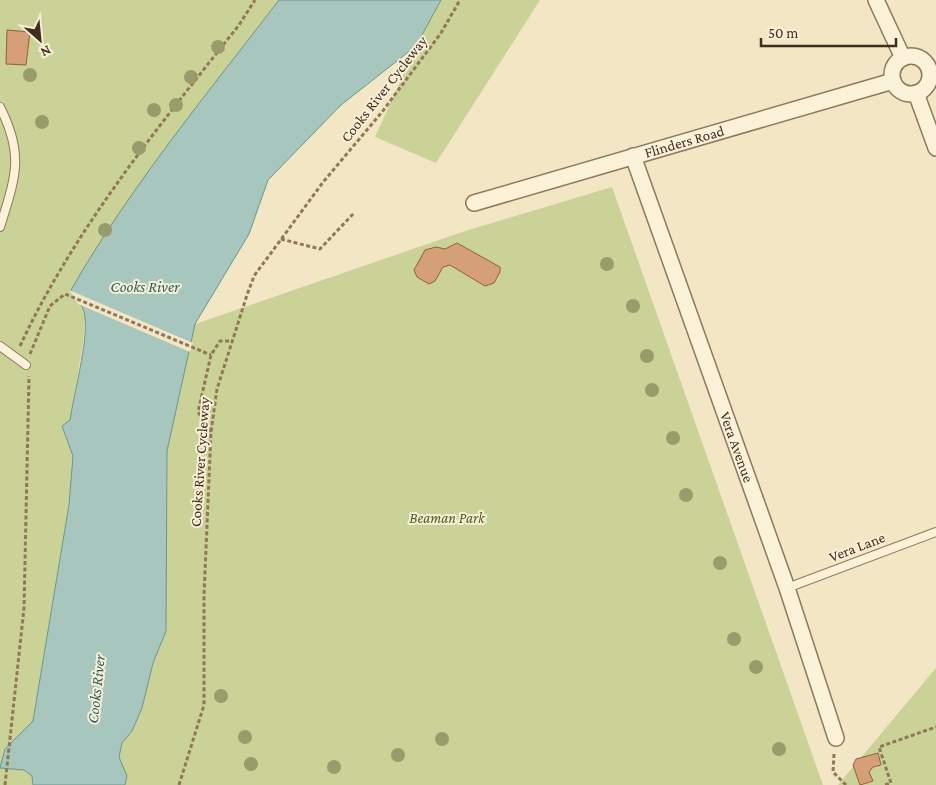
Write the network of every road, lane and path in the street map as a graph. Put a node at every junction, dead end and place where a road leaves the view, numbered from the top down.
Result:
1 (255, 0) edge
2 (460, 0) edge
3 (876, 0) edge
4 (902, 58) junction
5 (932, 70) edge
6 (893, 81) junction
7 (916, 93) junction
8 (0, 107) edge
9 (936, 148) edge
10 (633, 156) junction
11 (474, 203) dead end
12 (354, 213) dead end
13 (0, 227) edge
14 (281, 240) junction
15 (233, 341) junction
16 (0, 346) edge
17 (211, 355) junction
18 (15, 357) junction
19 (26, 365) junction
20 (211, 432) junction
21 (936, 532) edge
22 (787, 588) junction
23 (936, 727) edge
24 (836, 738) joint
25 (5, 785) edge
26 (179, 785) edge
27 (846, 785) edge
28 (885, 785) edge

1 - 18 path
2 - 14 path, Cooks River Cycleway
3 - 4 street
4 - 5 street
4 - 6 street
5 - 7 street
6 - 7 street
6 - 10 street, Flinders Road
7 - 9 street
8 - 13 lane
10 - 11 street, Flinders Road
10 - 22 street, Vera Avenue
12 - 14 path
14 - 15 path, Cooks River Cycleway
15 - 17 path
15 - 20 path, Cooks River Cycleway
16 - 18 lane
17 - 19 path
17 - 20 path
18 - 19 lane
19 - 25 path
20 - 26 path, Cooks River Cycleway
21 - 22 lane, Vera Lane
22 - 24 street, Vera Avenue
23 - 28 path
24 - 27 path

